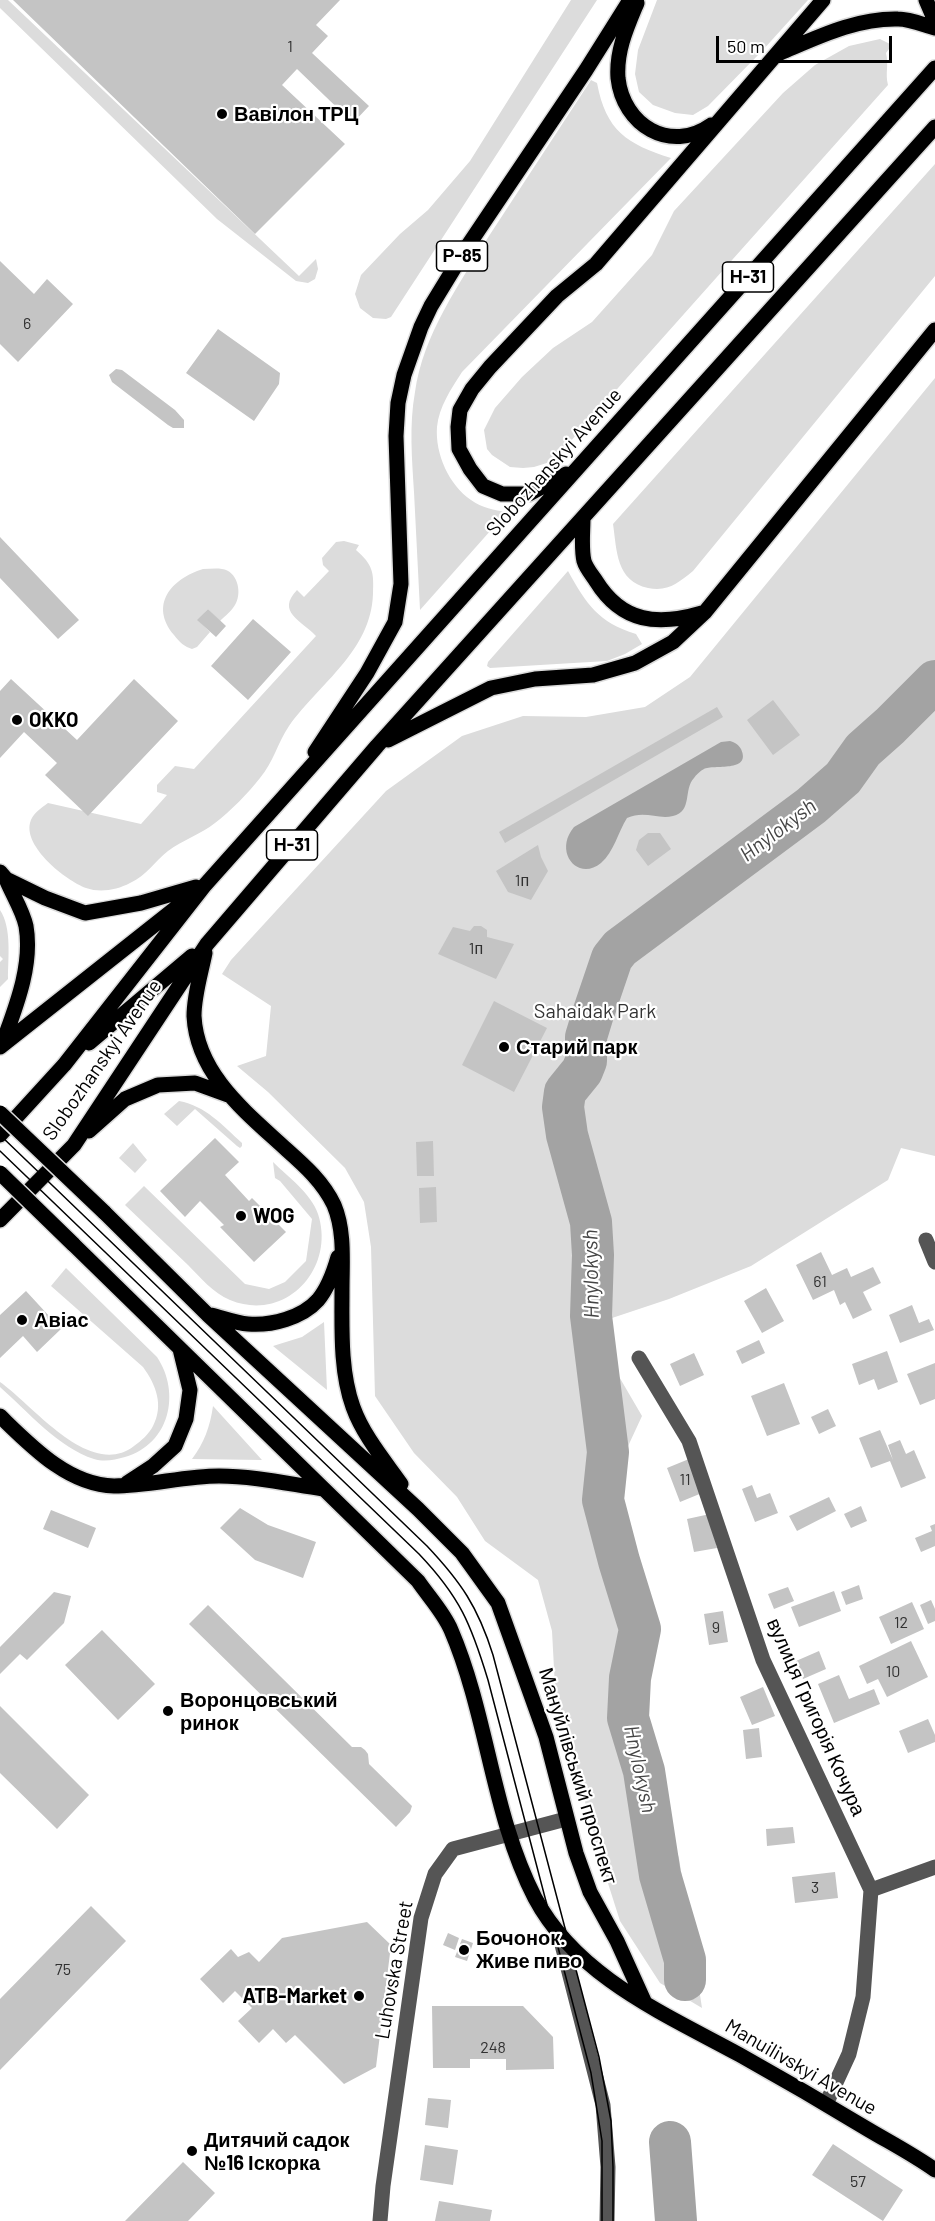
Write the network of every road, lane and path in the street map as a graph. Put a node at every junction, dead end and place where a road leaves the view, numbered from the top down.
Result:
1 (630, 0) edge
2 (638, 0) edge
3 (823, 0) edge
4 (926, 0) edge
5 (935, 21) edge
6 (935, 28) edge
7 (777, 54) junction
8 (935, 68) edge
9 (721, 118) junction
10 (935, 127) edge
11 (935, 330) edge
12 (581, 464) junction
13 (583, 518) junction
14 (705, 612) junction
15 (377, 746) junction
16 (285, 797) junction
17 (3, 875) edge
18 (205, 885) junction
19 (207, 944) junction
20 (1, 1046) edge
21 (64, 1065) junction
22 (228, 1095) junction
23 (0, 1113) edge
24 (0, 1135) edge
25 (74, 1145) junction
26 (0, 1173) edge
27 (0, 1220) edge
28 (926, 1240) dead end
29 (342, 1243) junction
30 (935, 1262) edge
31 (208, 1315) junction
32 (180, 1349) junction
33 (639, 1358) dead end
34 (0, 1416) edge
35 (125, 1485) junction
36 (323, 1489) junction
37 (418, 1509) junction
38 (566, 1819) junction
39 (509, 1833) junction
40 (935, 1867) edge
41 (871, 1890) junction
42 (560, 1937) junction
43 (645, 2003) junction
44 (826, 2104) junction
45 (935, 2170) edge
46 (380, 2221) edge
47 (607, 2221) edge

1 - 16 main road, Р-85
2 - 9 main road
3 - 7 main road
4 - 5 main road
6 - 7 main road
7 - 9 main road
8 - 12 main road, Slobozhanskyi Avenue / Н-31
9 - 12 main road
10 - 13 main road, Slobozhanskyi Avenue / Н-31
11 - 14 main road
12 - 16 main road, Slobozhanskyi Avenue / Н-31
13 - 14 main road
13 - 15 main road, Slobozhanskyi Avenue / Н-31
14 - 15 main road
15 - 19 main road, Slobozhanskyi Avenue / Н-31
16 - 18 main road, Slobozhanskyi Avenue / Н-31
17 - 18 main road
17 - 20 main road
18 - 20 main road, Slobozhanskyi Avenue / Н-31
18 - 21 main road, Slobozhanskyi Avenue
19 - 21 main road, Slobozhanskyi Avenue
19 - 22 main road, Н-31
19 - 25 main road, Slobozhanskyi Avenue
21 - 24 main road, Slobozhanskyi Avenue
22 - 25 main road
22 - 29 main road, Н-31
23 - 31 main road, Мануйлівський проспект, bridge
25 - 27 main road, Slobozhanskyi Avenue
26 - 32 main road, bridge
28 - 30 street
29 - 31 main road
29 - 37 main road, Н-31
31 - 37 main road, Мануйлівський проспект
32 - 35 main road
32 - 36 main road
33 - 41 street, вулиця Григорія Кочура
34 - 35 main road
35 - 36 main road
36 - 39 main road
37 - 38 main road, Мануйлівський проспект / Н-31
38 - 39 street, Luhovska Street
38 - 43 main road, Мануйлівський проспект / Н-31
39 - 42 main road
39 - 46 street, Luhovska Street
40 - 41 street
41 - 44 street, вулиця Григорія Кочура
42 - 43 main road
42 - 47 street
43 - 44 main road, Manuilivskyi Avenue
44 - 45 main road, Manuilivskyi Avenue

